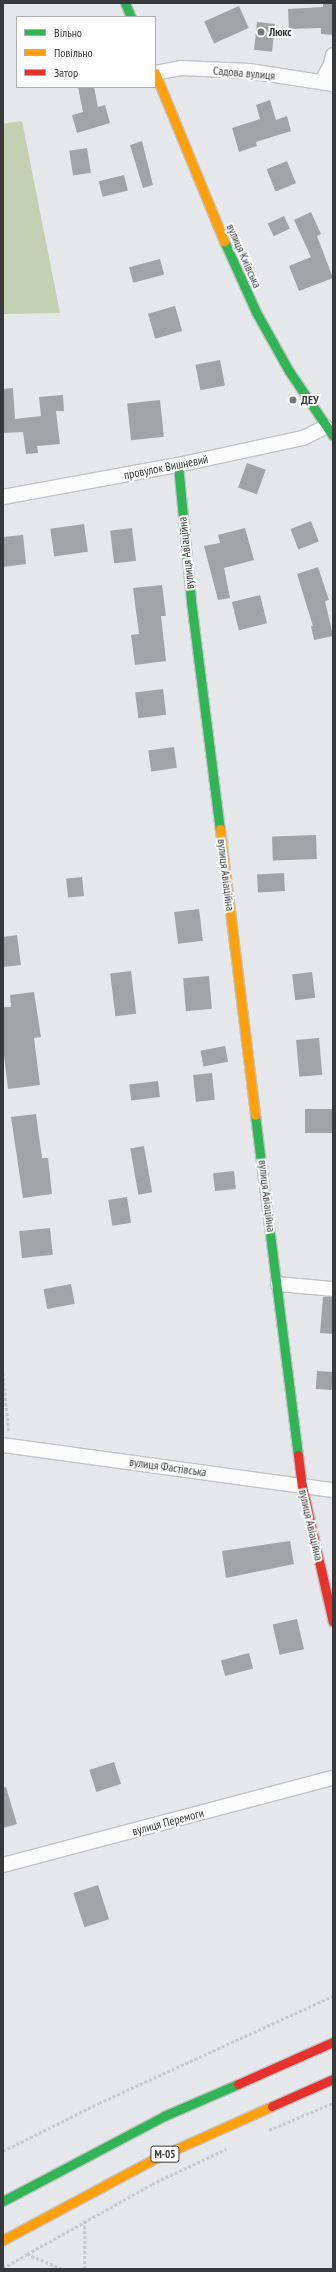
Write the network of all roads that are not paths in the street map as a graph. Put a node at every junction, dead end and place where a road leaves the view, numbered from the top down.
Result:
1 (125, 3) edge
2 (131, 16) edge
3 (333, 55) edge
4 (156, 73) edge
5 (156, 76) edge
6 (327, 82) edge
7 (330, 431) edge
8 (178, 465) junction
9 (3, 497) edge
10 (278, 1284) junction
11 (333, 1289) edge
12 (7, 1445) edge
13 (302, 1486) junction
14 (333, 1490) edge
15 (333, 1622) edge
16 (333, 1778) edge
17 (3, 1865) edge
18 (333, 2042) edge
19 (333, 2079) edge
20 (3, 2201) edge
21 (3, 2240) edge

1 - 2 main road
3 - 6 street
4 - 6 street, Садова вулиця
5 - 7 main road, вулиця Київська
7 - 8 street, провулок Вишневий
8 - 9 street, провулок Вишневий
8 - 10 main road, вулиця Авіаційна
10 - 11 street
10 - 13 main road, вулиця Авіаційна
12 - 13 street, вулиця Фастівська
13 - 14 street, вулиця Фастівська
13 - 15 main road, вулиця Авіаційна
16 - 17 street, вулиця Перемоги
18 - 20 main road
19 - 21 main road, М-05

